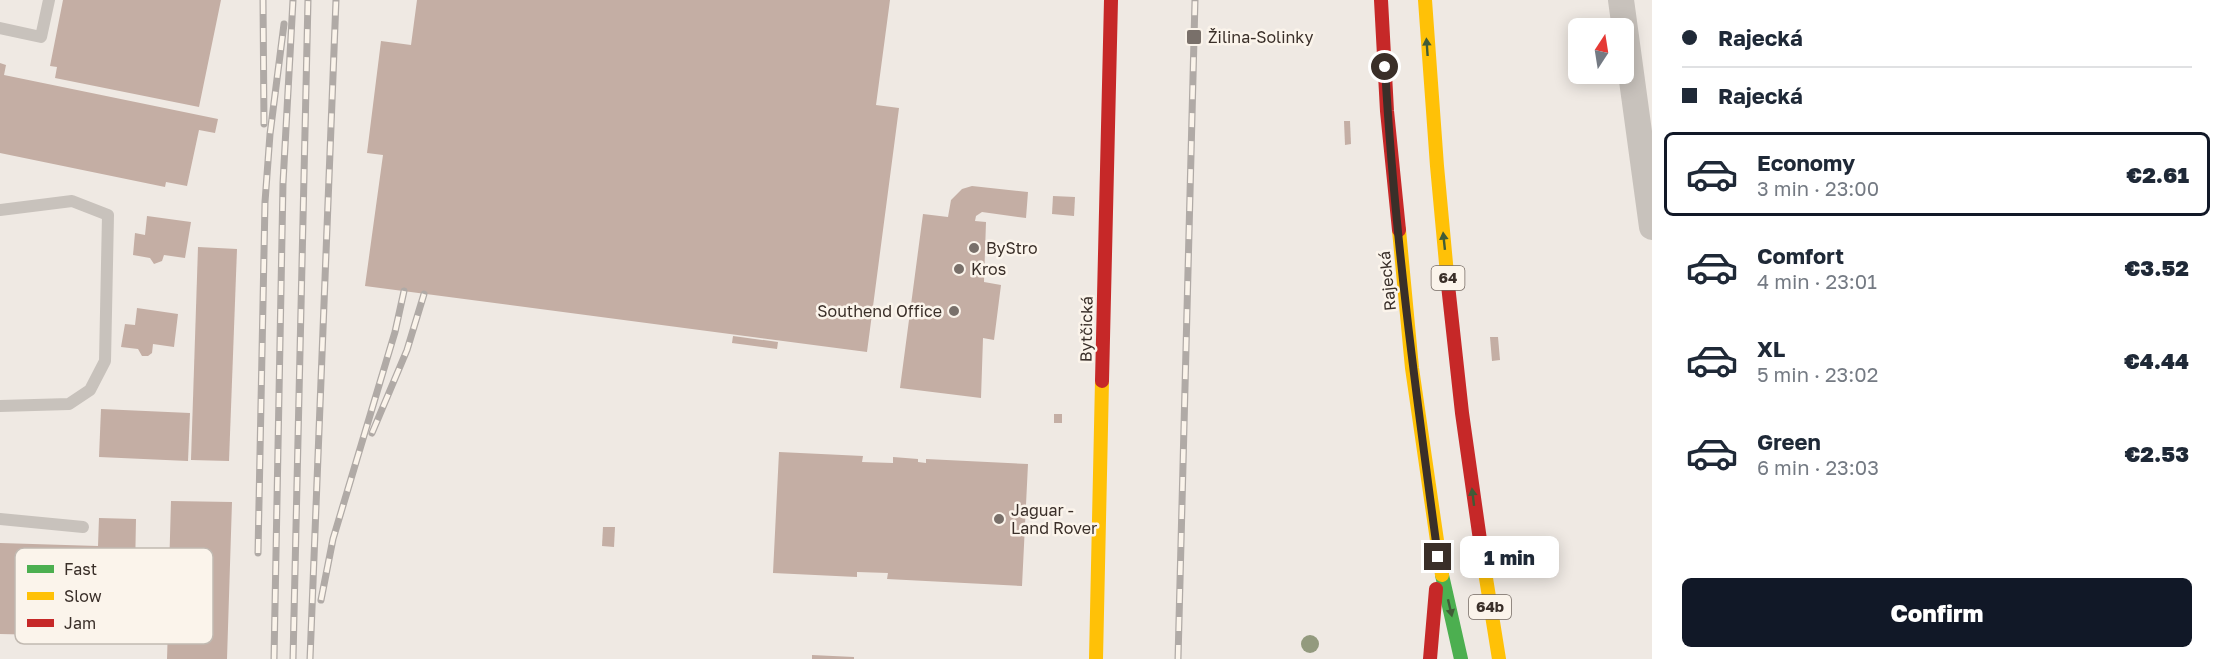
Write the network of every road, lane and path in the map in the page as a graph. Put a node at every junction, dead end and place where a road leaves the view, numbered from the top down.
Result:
1 (49, 0) edge
2 (1111, 0) edge
3 (1381, 0) edge
4 (1425, 0) edge
5 (1621, 0) edge
6 (0, 28) edge
7 (0, 210) edge
8 (1652, 227) edge
9 (0, 406) edge
10 (0, 519) edge
11 (83, 527) dead end
12 (1481, 555) joint
13 (1438, 557) junction
14 (1096, 659) edge
15 (1430, 659) edge
16 (1461, 659) edge
17 (1499, 659) edge

1 - 6 lane
2 - 14 main road, Bytčická
3 - 13 main road, Rajecká
12 -> 4 main road, 64
5 - 8 street
7 - 9 lane
10 - 11 lane
12 - 17 main road, 64b
13 - 15 main road
13 -> 16 main road, 64b

